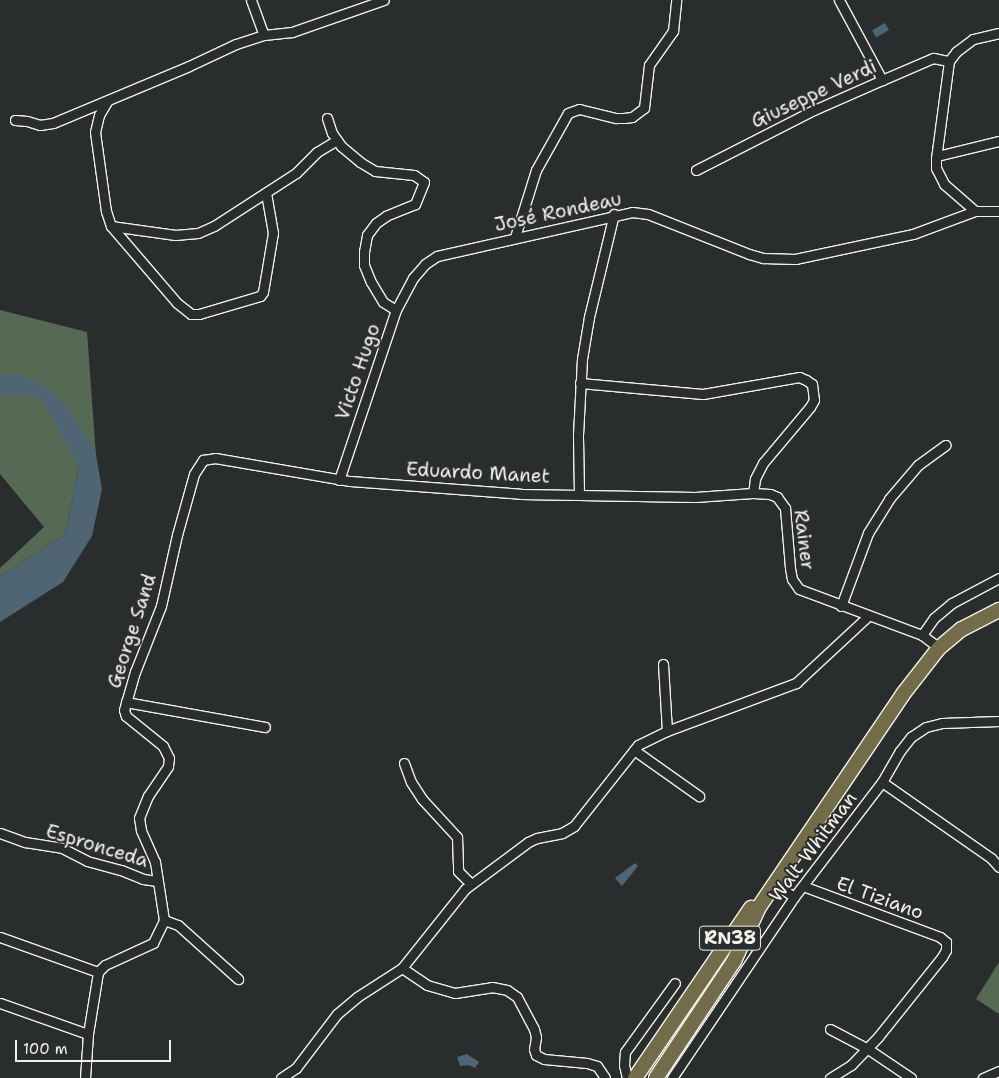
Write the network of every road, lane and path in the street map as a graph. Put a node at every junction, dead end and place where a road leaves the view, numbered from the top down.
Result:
1 (251, 0) edge
2 (384, 0) edge
3 (676, 0) edge
4 (840, 0) edge
5 (999, 32) edge
6 (264, 36) junction
7 (949, 61) junction
8 (882, 80) junction
9 (108, 100) junction
10 (327, 118) dead end
11 (15, 120) dead end
12 (337, 140) junction
13 (999, 141) edge
14 (937, 156) junction
15 (696, 170) dead end
16 (266, 192) junction
17 (999, 211) edge
18 (975, 212) junction
19 (614, 214) junction
20 (111, 226) junction
21 (516, 237) junction
22 (413, 278) joint
23 (396, 310) junction
24 (580, 382) junction
25 (946, 445) dead end
26 (203, 460) joint
27 (338, 480) junction
28 (753, 493) junction
29 (579, 494) junction
30 (999, 578) edge
31 (841, 606) junction
32 (999, 610) edge
33 (868, 616) junction
34 (922, 635) junction
35 (939, 648) junction
36 (663, 664) dead end
37 (126, 702) junction
38 (999, 721) edge
39 (265, 727) dead end
40 (666, 731) junction
41 (634, 750) junction
42 (404, 763) dead end
43 (882, 782) junction
44 (699, 796) dead end
45 (829, 800) junction
46 (0, 832) edge
47 (995, 856) edge
48 (999, 867) edge
49 (157, 881) junction
50 (471, 884) junction
51 (774, 884) junction
52 (803, 886) junction
53 (794, 897) junction
54 (164, 920) junction
55 (0, 937) edge
56 (402, 968) junction
57 (98, 972) junction
58 (238, 980) dead end
59 (701, 980) junction
60 (675, 983) dead end
61 (0, 1003) edge
62 (830, 1029) dead end
63 (88, 1034) junction
64 (868, 1049) junction
65 (999, 1070) edge
66 (86, 1078) edge
67 (281, 1078) edge
68 (605, 1078) edge
69 (627, 1078) edge
70 (635, 1078) edge
71 (640, 1078) edge
72 (656, 1078) edge
73 (672, 1078) edge
74 (830, 1078) edge
75 (911, 1078) edge
76 (983, 1078) edge

1 - 6 street
2 - 6 street
3 - 21 street
4 - 8 street
5 - 7 street
6 - 9 street
7 - 8 street, Giuseppe Verdi
7 - 14 street
8 - 15 street, Giuseppe Verdi
9 - 11 street
9 - 20 street
10 - 12 street
12 - 16 street
12 - 23 street
13 - 14 street
14 - 18 street
16 - 20 street
16 - 20 street
17 - 18 street, José Rondeau
18 - 19 street, José Rondeau
19 - 21 street, José Rondeau
19 - 24 street
21 - 22 street, José Rondeau
22 - 23 street, Victo Hugo
23 - 27 street, Victo Hugo
24 - 28 street
24 - 29 street
25 - 31 street
26 - 27 street, Eduardo Manet
26 - 37 street, George Sand
27 - 29 street, Eduardo Manet
28 - 29 street, Eduardo Manet
28 - 31 street, Rainer
30 - 34 street
31 - 33 street, Rainer
32 - 35 main road, RN38
33 - 34 street, Rainer
33 - 40 street
34 - 35 street, Rainer
35 - 45 main road, RN38
36 - 40 street
37 - 39 street
37 - 49 street, George Sand
38 - 43 street, Walt Whitman
40 - 41 street
41 - 44 street
41 - 50 street
42 - 50 street
43 - 47 street
43 - 52 street, Walt Whitman
45 - 51 main road, RN38
45 - 59 main road, RN38
46 - 49 street, Espronceda
47 - 48 street
49 - 54 street, George Sand
50 - 56 street
51 - 53 street
51 - 72 main road, RN38
52 - 53 street, Walt Whitman
52 - 64 street, El Tiziano
53 - 73 street, Walt Whitman
54 - 57 street
54 - 58 street
55 - 57 street
56 - 67 street
56 - 68 street
57 - 63 street
59 - 70 main road, RN38
59 - 71 main road
60 - 69 street
61 - 63 street
62 - 64 street
63 - 66 street
64 - 74 street
64 - 75 street
65 - 76 street

